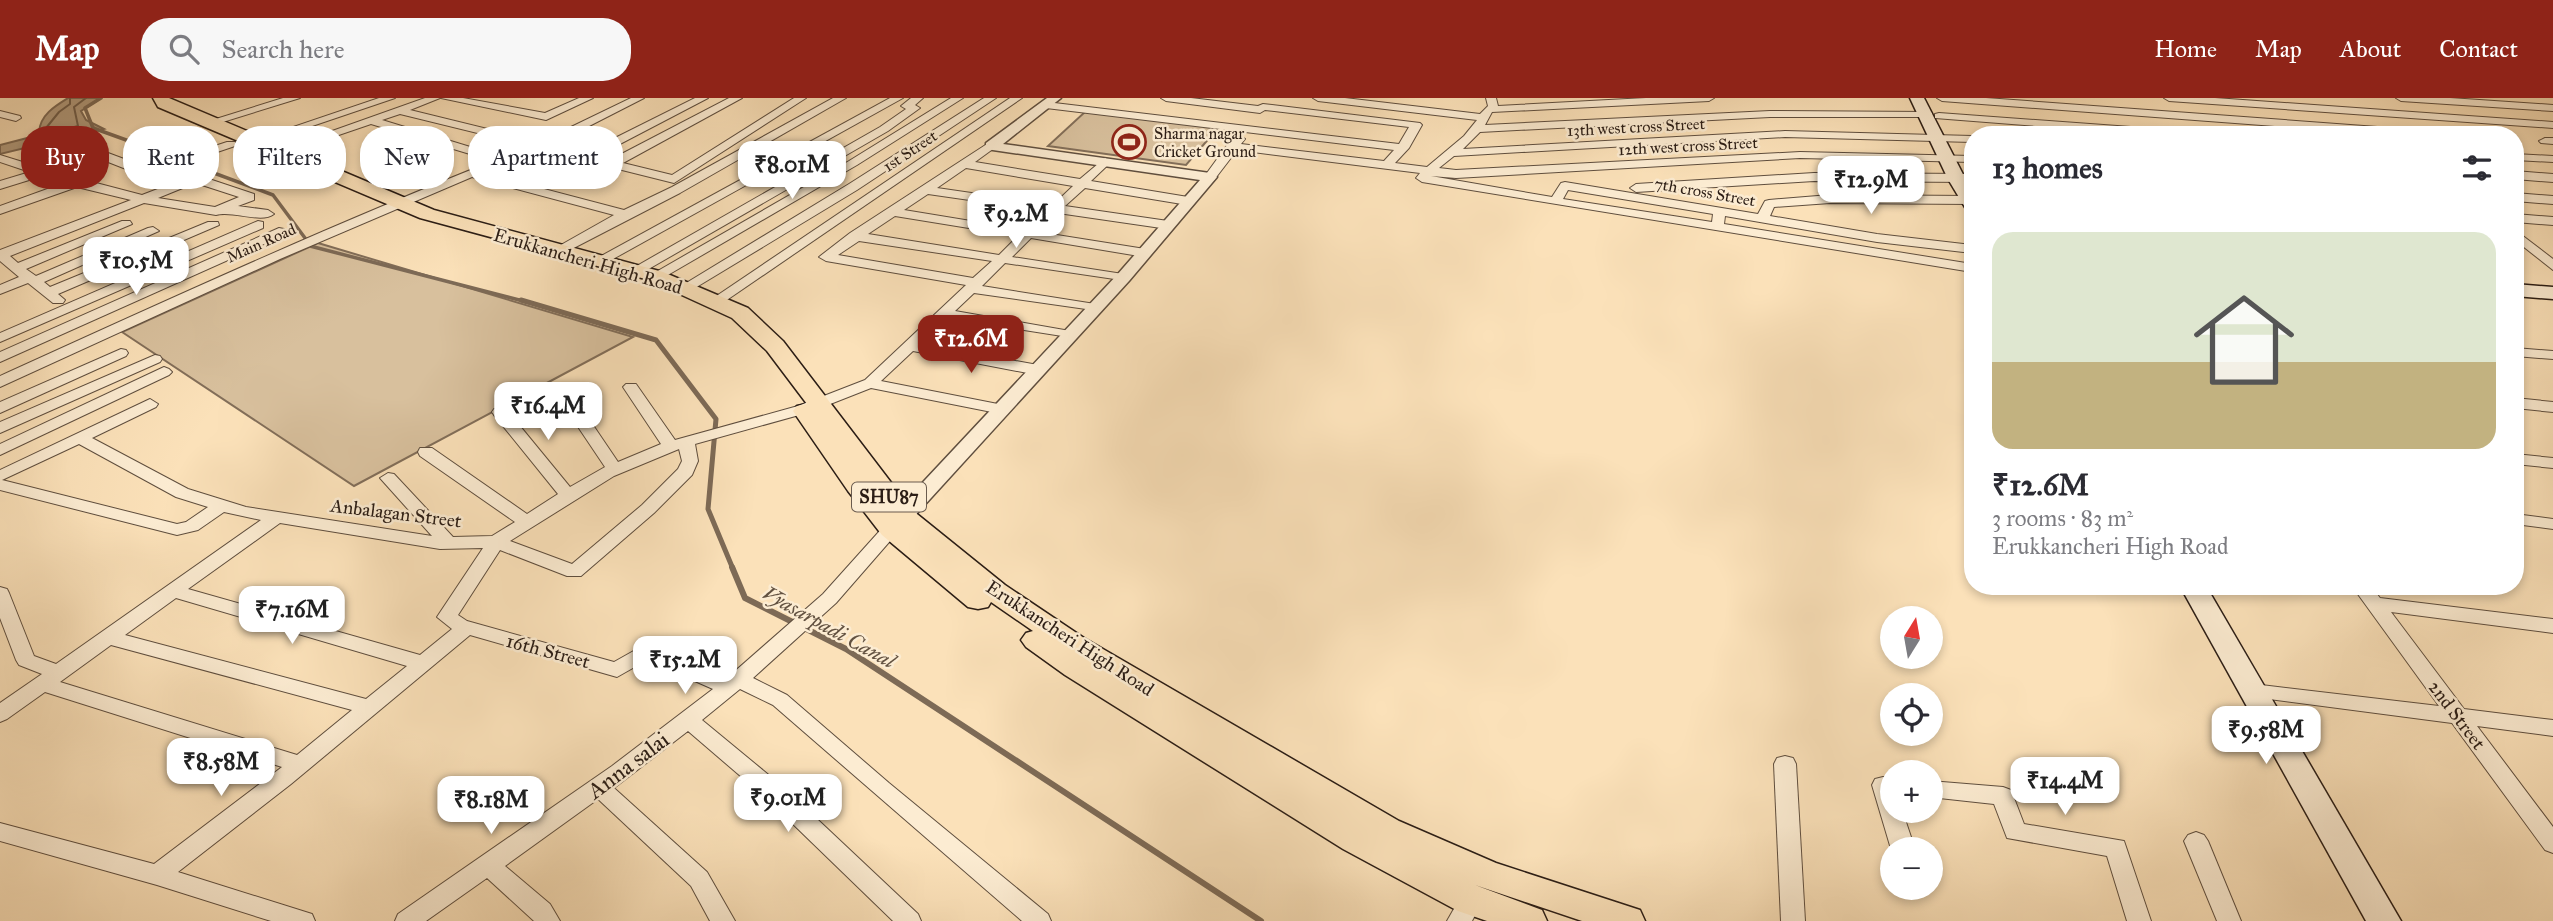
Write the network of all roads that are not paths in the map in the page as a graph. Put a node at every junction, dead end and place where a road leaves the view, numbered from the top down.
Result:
1 (141, 98) edge
2 (161, 98) edge
3 (264, 98) edge
4 (295, 98) edge
5 (390, 98) edge
6 (435, 98) edge
7 (446, 98) edge
8 (588, 98) edge
9 (639, 98) edge
10 (702, 98) edge
11 (737, 98) edge
12 (802, 98) edge
13 (841, 98) edge
14 (898, 98) edge
15 (918, 98) edge
16 (958, 98) edge
17 (991, 98) edge
18 (1017, 98) edge
19 (1028, 98) edge
20 (1166, 98) edge
21 (1318, 98) edge
22 (1709, 98) edge
23 (1764, 98) edge
24 (1917, 98) edge
25 (1929, 98) edge
26 (1942, 98) edge
27 (2118, 98) edge
28 (2169, 98) edge
29 (2360, 98) edge
30 (2401, 98) edge
31 (2547, 98) edge
32 (1051, 102) edge
33 (2553, 102) edge
34 (1492, 103) edge
35 (1265, 105) edge
36 (2553, 108) edge
37 (401, 111) junction
38 (1426, 111) junction
39 (1892, 111) junction
40 (2129, 113) junction
41 (2377, 113) junction
42 (0, 114) edge
43 (1770, 114) junction
44 (1934, 116) junction
45 (16, 118) dead end
46 (1485, 118) junction
47 (205, 121) junction
48 (373, 121) junction
49 (1416, 125) junction
50 (2553, 125) edge
51 (307, 126) edge
52 (346, 126) edge
53 (581, 126) edge
54 (2058, 126) edge
55 (2139, 126) edge
56 (2306, 126) edge
57 (2393, 126) edge
58 (468, 127) edge
59 (1474, 129) junction
60 (1246, 130) junction
61 (233, 134) edge
62 (1785, 134) junction
63 (1903, 136) junction
64 (233, 137) edge
65 (1944, 137) junction
66 (623, 138) edge
67 (1964, 138) edge
68 (991, 146) junction
69 (1232, 146) junction
70 (1403, 148) junction
71 (468, 150) edge
72 (1454, 153) junction
73 (1800, 155) junction
74 (1912, 156) junction
75 (2524, 157) edge
76 (0, 158) edge
77 (623, 158) edge
78 (1961, 158) edge
79 (2553, 159) edge
80 (1105, 162) junction
81 (21, 164) edge
82 (965, 164) junction
83 (623, 166) edge
84 (1386, 166) junction
85 (1428, 171) junction
86 (468, 176) edge
87 (2524, 176) edge
88 (1210, 177) junction
89 (1814, 177) junction
90 (1922, 177) junction
91 (1954, 177) junction
92 (1964, 178) edge
93 (2553, 178) edge
94 (21, 179) edge
95 (674, 179) junction
96 (1081, 184) junction
97 (346, 185) edge
98 (346, 185) edge
99 (0, 186) edge
100 (219, 186) edge
101 (1636, 188) dead end
102 (59, 189) edge
103 (101, 189) edge
104 (172, 189) edge
105 (530, 189) edge
106 (927, 190) junction
107 (1964, 192) edge
108 (2524, 198) edge
109 (1830, 199) junction
110 (146, 200) junction
111 (1937, 200) junction
112 (2553, 200) edge
113 (1188, 201) junction
114 (1555, 201) junction
115 (1964, 202) edge
116 (392, 206) junction
117 (223, 208) junction
118 (1053, 208) junction
119 (0, 210) edge
120 (892, 212) junction
121 (1720, 212) junction
122 (626, 214) junction
123 (2524, 219) edge
124 (1762, 220) junction
125 (2553, 221) edge
126 (126, 224) dead end
127 (212, 225) dead end
128 (1168, 225) junction
129 (1717, 227) junction
130 (153, 230) dead end
131 (279, 232) dead end
132 (1026, 234) junction
133 (855, 236) junction
134 (2526, 244) joint
135 (2553, 247) edge
136 (1964, 248) edge
137 (559, 250) junction
138 (1145, 253) junction
139 (1002, 259) junction
140 (5, 261) edge
141 (599, 261) junction
142 (2553, 266) edge
143 (1964, 267) edge
144 (646, 274) junction
145 (1123, 278) junction
146 (32, 279) junction
147 (974, 286) junction
148 (685, 288) junction
149 (0, 290) edge
150 (2524, 291) edge
151 (50, 292) junction
152 (2553, 293) edge
153 (716, 301) junction
154 (1095, 308) junction
155 (68, 309) junction
156 (945, 313) junction
157 (83, 320) junction
158 (1070, 335) junction
159 (99, 336) junction
160 (0, 338) edge
161 (910, 346) junction
162 (121, 353) dead end
163 (2524, 353) edge
164 (2553, 355) edge
165 (0, 358) edge
166 (1038, 370) junction
167 (0, 382) edge
168 (870, 383) junction
169 (631, 387) dead end
170 (568, 400) dead end
171 (150, 404) dead end
172 (2524, 405) edge
173 (813, 407) junction
174 (2553, 407) edge
175 (0, 408) edge
176 (1002, 408) junction
177 (500, 412) dead end
178 (0, 428) edge
179 (79, 438) junction
180 (678, 444) junction
181 (0, 450) edge
182 (426, 452) dead end
183 (2524, 460) edge
184 (2553, 463) edge
185 (614, 469) junction
186 (388, 478) dead end
187 (1, 483) edge
188 (568, 496) junction
189 (222, 506) junction
190 (274, 519) junction
191 (2524, 520) edge
192 (527, 522) junction
193 (897, 522) junction
194 (2553, 524) edge
195 (496, 542) junction
196 (449, 543) junction
197 (173, 591) junction
198 (0, 593) edge
199 (2198, 595) edge
200 (2368, 595) edge
201 (2375, 604) junction
202 (2553, 626) edge
203 (466, 628) junction
204 (108, 637) junction
205 (422, 663) junction
206 (51, 678) junction
207 (733, 683) junction
208 (2253, 691) junction
209 (368, 708) junction
210 (0, 714) edge
211 (2456, 715) junction
212 (688, 720) junction
213 (2553, 728) edge
214 (300, 764) junction
215 (1785, 764) dead end
216 (599, 787) junction
217 (1943, 790) edge
218 (0, 832) edge
219 (2196, 841) dead end
220 (2553, 844) edge
221 (488, 865) junction
222 (157, 875) junction
223 (1465, 911) edge
224 (303, 921) edge
225 (407, 921) edge
226 (548, 921) edge
227 (723, 921) edge
228 (909, 921) edge
229 (1040, 921) edge
230 (1529, 921) edge
231 (1627, 921) edge
232 (1793, 921) edge
233 (2138, 921) edge
234 (2229, 921) edge
235 (2384, 921) edge

1 - 64 main road, SHU87
2 - 47 main road, Erukkancheri High Road / SHU87
3 - 47 street
4 - 47 street
5 - 51 street
6 - 37 street
7 - 8 street
9 - 53 street, Main Road
10 - 66 street
11 - 77 street
12 - 95 street
13 - 122 street
14 - 141 street
15 - 144 street
16 - 144 street
17 - 148 street
18 - 153 street, 1st Street
19 - 32 street
20 - 35 street
21 - 38 street
22 - 34 street
23 - 43 street
24 - 44 main road
25 - 44 street
26 - 40 street
27 - 40 street
28 - 41 street
29 - 41 street
30 - 36 street
31 - 33 street
32 - 60 street
32 - 68 street
34 - 46 street
35 - 49 street
35 - 60 street
37 - 48 street
37 - 58 street
38 - 46 street
38 - 49 street
39 - 43 street
39 - 44 street
39 - 63 street
40 - 55 street
40 - 56 street
41 - 50 street
41 - 57 street
42 - 45 street
43 - 59 street
43 - 62 street
44 - 54 street
44 - 65 main road
46 - 59 street
47 - 61 main road, Erukkancheri High Road / SHU87
48 - 52 street
48 - 71 street
49 - 70 street
59 - 72 street
60 - 69 street
60 - 70 street
62 - 63 street, 13th west cross Street
62 - 72 street, 13th west cross Street
62 - 73 street
63 - 65 street, 13th west cross Street
63 - 74 street
65 - 67 street, 13th west cross Street
65 - 78 main road
68 - 80 street
68 - 82 street
69 - 84 street, 12th west cross Street
69 - 88 street
70 - 84 street
72 - 85 street
73 - 74 street, 12th west cross Street
73 - 85 street, 12th west cross Street
73 - 89 street
74 - 78 street, 12th west cross Street
74 - 90 street
75 - 79 street
76 - 81 street
78 - 91 main road
80 - 88 street
80 - 96 street
82 - 96 street
82 - 106 street
83 - 95 street
84 - 85 street, 12th west cross Street
85 - 114 street
86 - 116 street, Main Road
87 - 93 street
88 - 113 street
89 - 90 street
89 - 101 street
89 - 109 street
90 - 91 street
90 - 111 street
91 - 92 street
91 - 107 main road
94 - 99 street
95 - 122 street
96 - 113 street
96 - 118 street
97 - 116 main road, Erukkancheri High Road / SHU87
98 - 116 main road, SHU87
100 - 117 street
102 - 119 street
103 - 110 street
104 - 110 street
105 - 122 street
106 - 118 street
106 - 120 street
108 - 112 street
109 - 111 street
109 - 124 street
110 - 117 street
110 - 140 street
111 - 115 street
113 - 128 street
114 - 121 street, 7th cross Street
114 - 129 street
116 - 137 main road, Erukkancheri High Road / SHU87
116 - 159 street, Main Road
116 - 173 main road, SHU87
117 - 155 street
118 - 128 street
118 - 132 street
120 - 132 street
120 - 133 street
121 - 124 street, 7th cross Street
121 - 129 street
122 - 137 street
123 - 125 street
124 - 136 street, 7th cross Street
126 - 140 street
127 - 151 street
128 - 138 street
129 - 143 street
130 - 146 street
131 - 157 street
132 - 138 street
132 - 139 street
133 - 139 street
133 - 147 street
134 - 135 street
134 - 142 street
137 - 141 main road, Erukkancheri High Road / SHU87
138 - 145 street
139 - 145 street
139 - 147 street
140 - 146 street
141 - 144 main road, Erukkancheri High Road / SHU87
144 - 148 main road, Erukkancheri High Road / SHU87
145 - 154 street
146 - 149 street
146 - 151 street
147 - 154 street
147 - 156 street
148 - 153 main road, Erukkancheri High Road / SHU87
150 - 152 main road
151 - 155 street
153 - 173 main road, Erukkancheri High Road / SHU87
154 - 158 street
155 - 157 street
155 - 160 street
156 - 158 street
156 - 161 street
157 - 159 street
157 - 165 street
158 - 166 street
159 - 167 street, Main Road
161 - 166 street
161 - 168 street
162 - 175 street
163 - 164 street
166 - 176 street
168 - 173 street
168 - 176 street
169 - 180 street
170 - 185 street
171 - 179 street
172 - 174 street
173 - 180 street
173 - 193 main road, Erukkancheri High Road / SHU87
176 - 193 street
177 - 188 street
178 - 181 street
179 - 187 street
179 - 189 street, Anbalagan Street
180 - 185 street
180 - 195 street
182 - 192 street
183 - 184 street
185 - 188 street
186 - 196 street
187 - 189 street
188 - 192 street
189 - 190 street, Anbalagan Street
190 - 196 street, Anbalagan Street
190 - 197 street
191 - 194 street
192 - 195 street
193 - 207 street, Anna salai
193 - 223 main road, SHU87
193 - 231 main road, Erukkancheri High Road / SHU87
195 - 196 street, Anbalagan Street
195 - 203 street
197 - 204 street
197 - 205 street
198 - 206 street
199 - 208 main road
200 - 201 street, 2nd Street
201 - 202 street
201 - 211 street, 2nd Street
203 - 205 street
203 - 207 street, 16th Street
204 - 206 street
204 - 209 street
205 - 209 street
206 - 210 street
206 - 214 street
207 - 212 street, Anna salai
207 - 229 street
208 - 211 street
208 - 235 main road
209 - 214 street
211 - 213 street
211 - 220 street, 2nd Street
212 - 216 street, Anna salai
212 - 228 street
214 - 222 street
215 - 232 street
216 - 221 street, Anna salai
216 - 227 street
217 - 233 street
218 - 222 street
219 - 234 street
221 - 225 street, Anna salai
221 - 226 street
222 - 224 street
223 - 230 main road, SHU87

